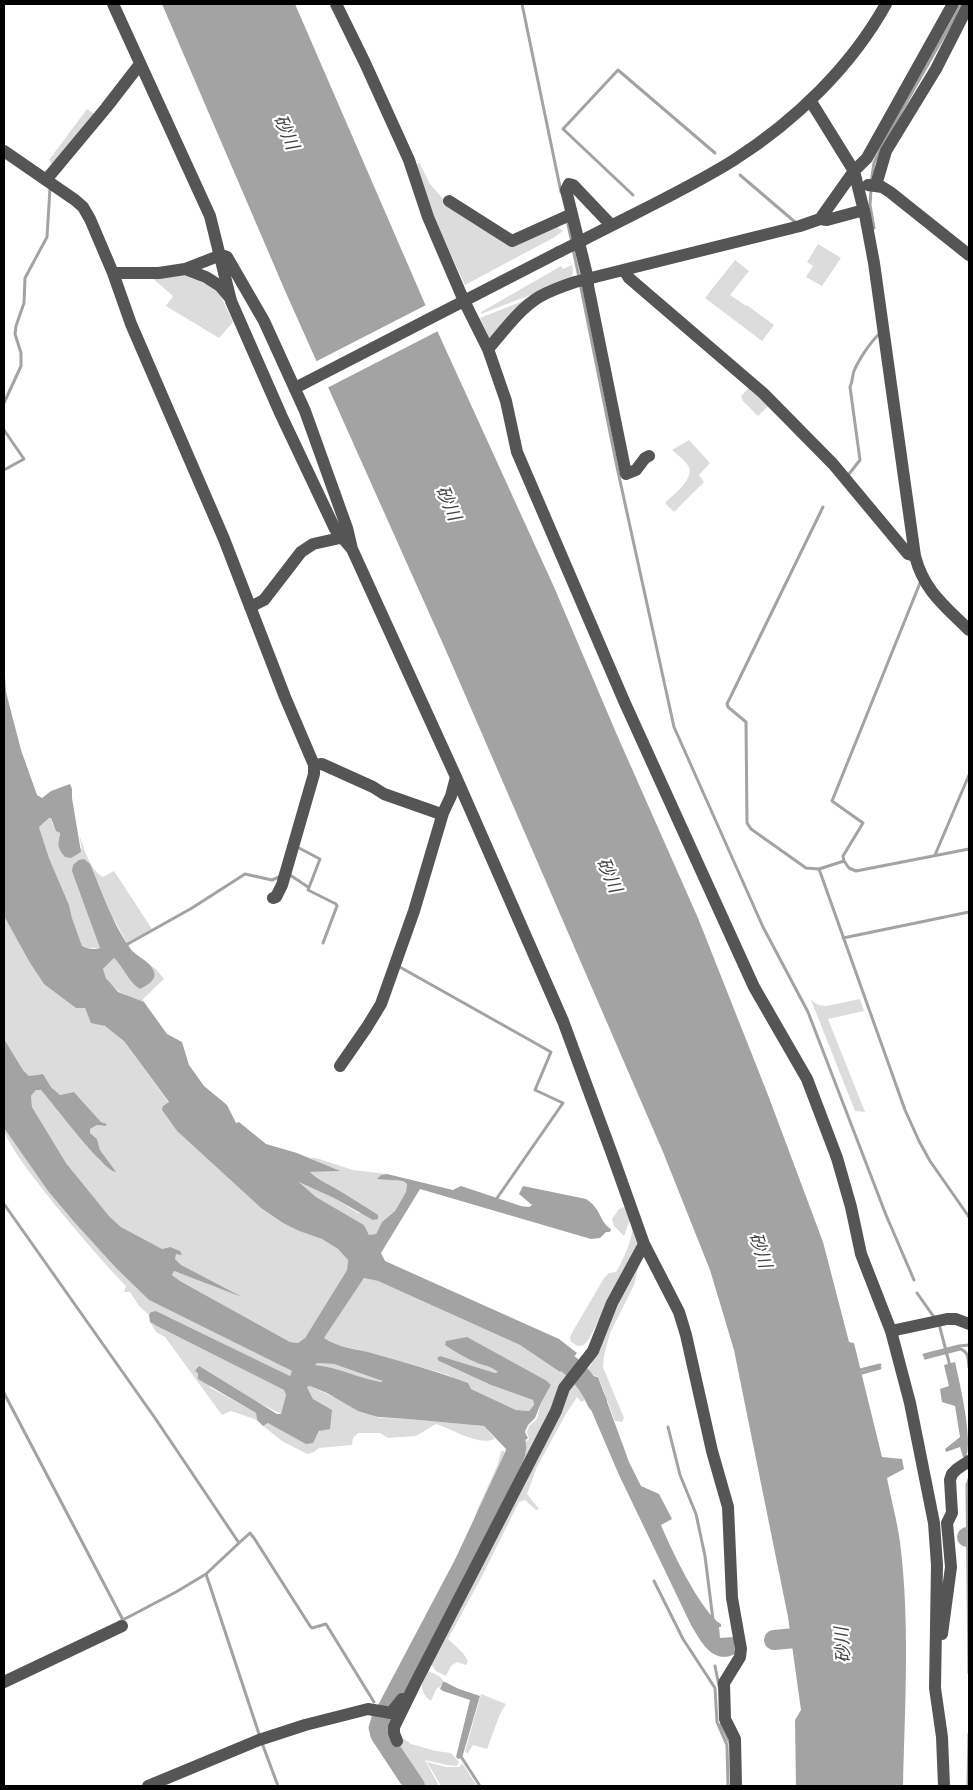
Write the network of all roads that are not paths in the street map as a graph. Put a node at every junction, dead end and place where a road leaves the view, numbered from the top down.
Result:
1 (113, 4) edge
2 (336, 4) edge
3 (886, 4) edge
4 (953, 4) edge
5 (969, 4) edge
6 (140, 64) junction
7 (810, 100) junction
8 (4, 151) edge
9 (854, 171) junction
10 (48, 177) junction
11 (869, 185) junction
12 (449, 201) dead end
13 (864, 210) junction
14 (568, 216) junction
15 (821, 217) junction
16 (611, 225) junction
17 (221, 255) junction
18 (969, 255) edge
19 (185, 269) junction
20 (624, 270) junction
21 (113, 272) junction
22 (584, 277) junction
23 (232, 301) junction
24 (464, 301) junction
25 (488, 349) junction
26 (295, 388) junction
27 (649, 456) dead end
28 (346, 537) junction
29 (914, 556) junction
30 (253, 605) junction
31 (969, 630) edge
32 (314, 765) junction
33 (456, 777) junction
34 (443, 813) junction
35 (273, 898) dead end
36 (340, 1066) dead end
37 (644, 1244) junction
38 (969, 1324) edge
39 (891, 1331) junction
40 (969, 1461) edge
41 (122, 1626) dead end
42 (935, 1646) junction
43 (4, 1682) edge
44 (416, 1682) junction
45 (397, 1741) dead end
46 (148, 1786) edge
47 (736, 1786) edge
48 (944, 1786) edge

1 - 6 street
2 - 24 street
3 - 7 street
4 - 9 street
5 - 11 street
6 - 10 street
6 - 17 street
7 - 9 street
7 - 16 street
8 - 10 street
9 - 11 street
9 - 15 street
10 - 21 street
11 - 13 street
11 - 18 street
12 - 14 street
13 - 15 street
13 - 29 street
14 - 16 street
14 - 22 street
15 - 20 street
16 - 24 street, bridge
17 - 19 street
17 - 23 street
17 - 26 street
19 - 21 street
19 - 23 street
20 - 22 street
20 - 29 street
21 - 30 street
22 - 25 street
22 - 27 street
23 - 28 street
24 - 25 street
24 - 26 street
25 - 39 street
26 - 28 street
28 - 30 street
28 - 33 street
29 - 31 street
30 - 32 street
32 - 34 street
32 - 35 street
33 - 34 street
33 - 37 street
34 - 36 street
37 - 44 street
37 - 47 street
38 - 39 street
39 - 42 street
40 - 42 street
41 - 43 street
42 - 48 street
44 - 45 street
44 - 46 street

